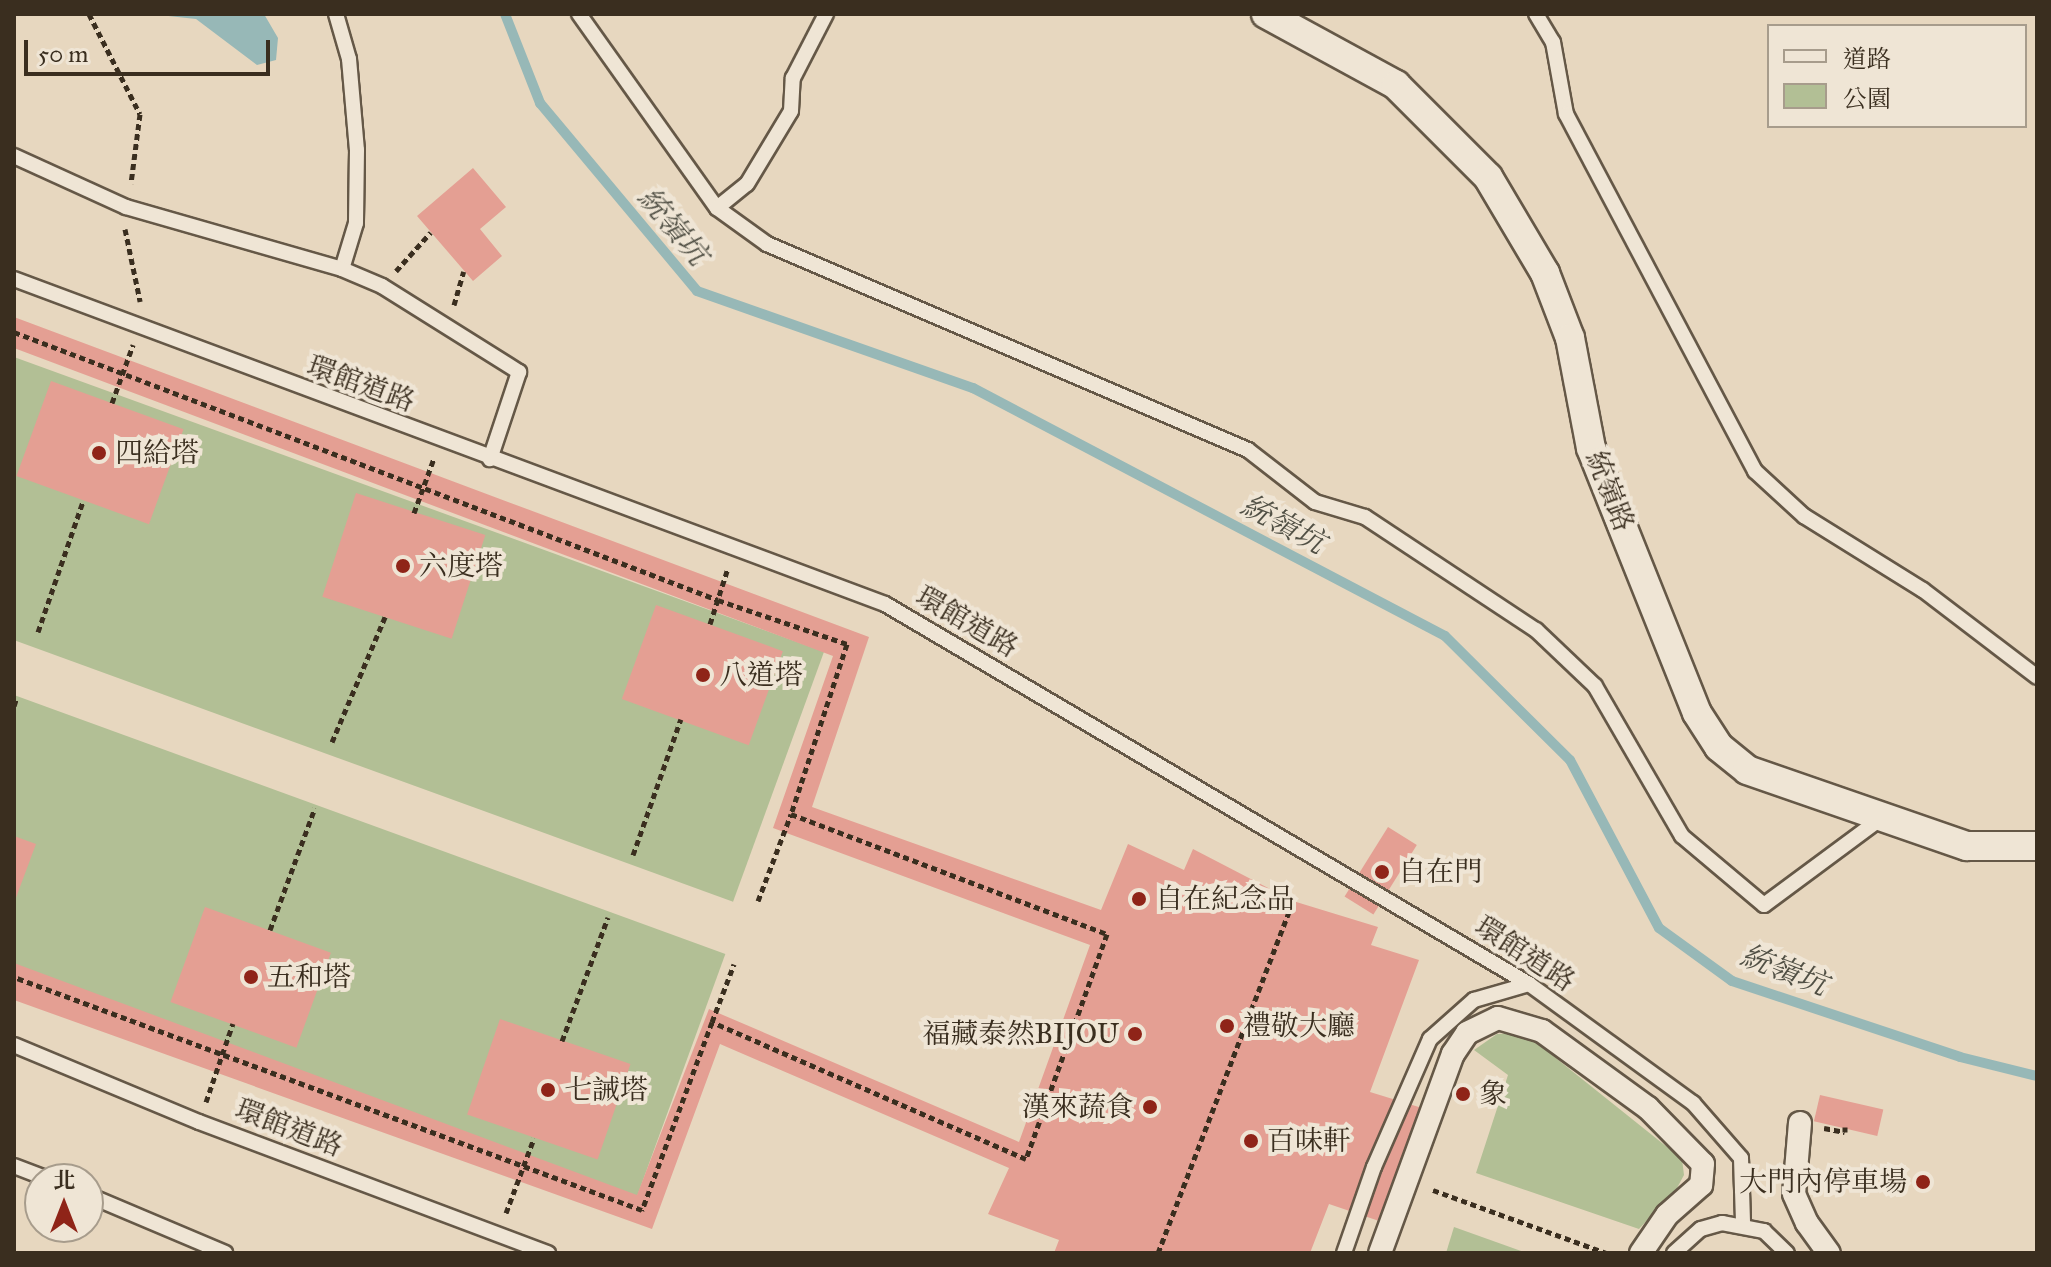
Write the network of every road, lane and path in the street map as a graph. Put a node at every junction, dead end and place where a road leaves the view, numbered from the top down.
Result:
1 (336, 14) edge
2 (579, 14) edge
3 (826, 14) edge
4 (1266, 14) edge
5 (1536, 14) edge
6 (14, 156) edge
7 (717, 208) junction
8 (431, 232) dead end
9 (342, 269) junction
10 (14, 279) edge
11 (382, 286) junction
12 (14, 332) edge
13 (441, 441) junction
14 (490, 459) junction
15 (422, 488) junction
16 (83, 501) dead end
17 (414, 513) dead end
18 (734, 548) junction
19 (718, 600) junction
20 (385, 617) dead end
21 (710, 624) dead end
22 (38, 632) dead end
23 (2037, 677) edge
24 (17, 697) dead end
25 (14, 706) edge
26 (681, 719) dead end
27 (332, 742) dead end
28 (315, 808) dead end
29 (791, 814) junction
30 (1886, 814) junction
31 (2037, 846) edge
32 (633, 855) dead end
33 (758, 901) dead end
34 (1293, 901) dead end
35 (608, 917) dead end
36 (270, 930) dead end
37 (734, 964) dead end
38 (14, 977) edge
39 (1529, 984) junction
40 (712, 1022) junction
41 (233, 1023) dead end
42 (562, 1041) dead end
43 (14, 1045) edge
44 (223, 1053) junction
45 (199, 1122) junction
46 (1800, 1123) dead end
47 (534, 1138) dead end
48 (523, 1167) junction
49 (1405, 1180) junction
50 (104, 1202) edge
51 (1743, 1223) junction
52 (497, 1236) junction
53 (225, 1253) edge
54 (548, 1253) edge
55 (1158, 1253) edge
56 (1344, 1253) edge
57 (1380, 1253) edge
58 (1606, 1253) edge
59 (1641, 1253) edge
60 (1674, 1253) edge
61 (1787, 1253) edge
62 (1829, 1253) edge

1 - 9 lane
2 - 7 lane
3 - 7 lane
4 - 30 street, 統嶺路
5 - 23 lane
6 - 9 lane
7 - 30 lane
8 - 11 path
9 - 11 lane
10 - 13 lane, 環館道路
11 - 14 lane
12 - 15 path
13 - 14 lane, 環館道路
13 - 15 path
14 - 18 lane, 環館道路
15 - 17 path
15 - 19 path
16 - 22 path
18 - 19 path
18 - 39 lane, 環館道路
19 - 21 path
19 - 29 path
20 - 27 path
24 - 25 path
26 - 32 path
28 - 36 path
29 - 33 path
29 - 40 path
30 - 31 street, 統嶺路
34 - 55 path
35 - 42 path
37 - 40 path
38 - 44 path
39 - 51 lane, 環館道路
39 - 56 lane
40 - 48 path
41 - 44 path
43 - 45 lane, 環館道路
44 - 45 path
44 - 48 path
45 - 52 lane, 環館道路
46 - 62 street
47 - 48 path
48 - 52 path
49 - 57 street
49 - 58 path
49 - 59 street
50 - 53 lane
51 - 60 lane
51 - 61 lane
52 - 54 lane, 環館道路

